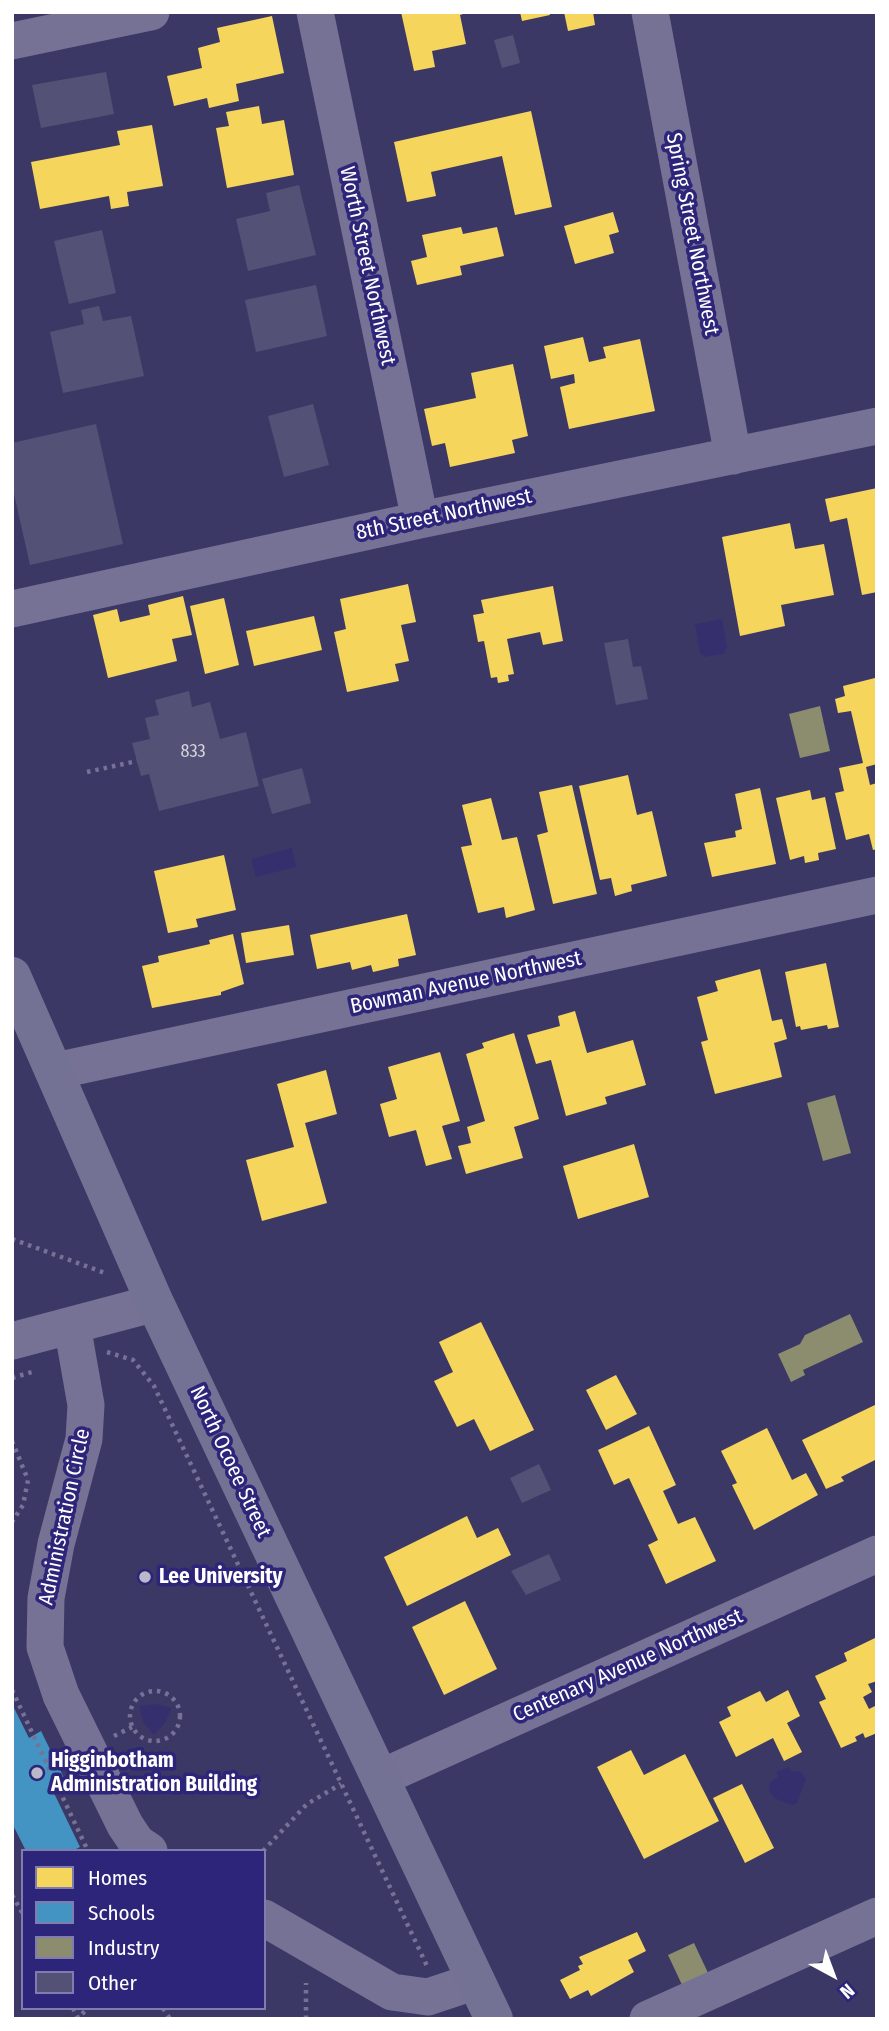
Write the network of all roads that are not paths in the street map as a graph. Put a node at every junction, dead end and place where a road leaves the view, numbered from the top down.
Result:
1 (151, 12) edge
2 (315, 12) edge
3 (650, 12) edge
4 (12, 41) edge
5 (877, 426) edge
6 (733, 456) junction
7 (419, 520) junction
8 (12, 608) edge
9 (877, 895) edge
10 (15, 980) edge
11 (55, 1071) junction
12 (155, 1303) junction
13 (12, 1341) edge
14 (74, 1342) junction
15 (877, 1554) edge
16 (380, 1778) junction
17 (146, 1849) edge
18 (877, 1916) edge
19 (266, 1919) edge
20 (476, 1981) junction
21 (495, 2019) edge
22 (648, 2019) edge

1 - 4 street
2 - 7 street, Worth Street Northwest
3 - 6 street, Spring Street Northwest
5 - 6 street, 8th Street Northwest
6 - 7 street, 8th Street Northwest
7 - 8 street, 8th Street Northwest
9 - 11 street, Bowman Avenue Northwest
10 - 11 main road, North Ocoee Street
11 - 12 main road, North Ocoee Street
12 - 14 street
12 - 16 main road, North Ocoee Street
13 - 14 street
14 - 17 street, Administration Circle
15 - 16 street, Centenary Avenue Northwest
16 - 20 main road, North Ocoee Street
18 - 22 street
19 - 20 street
20 - 21 main road, North Ocoee Street

